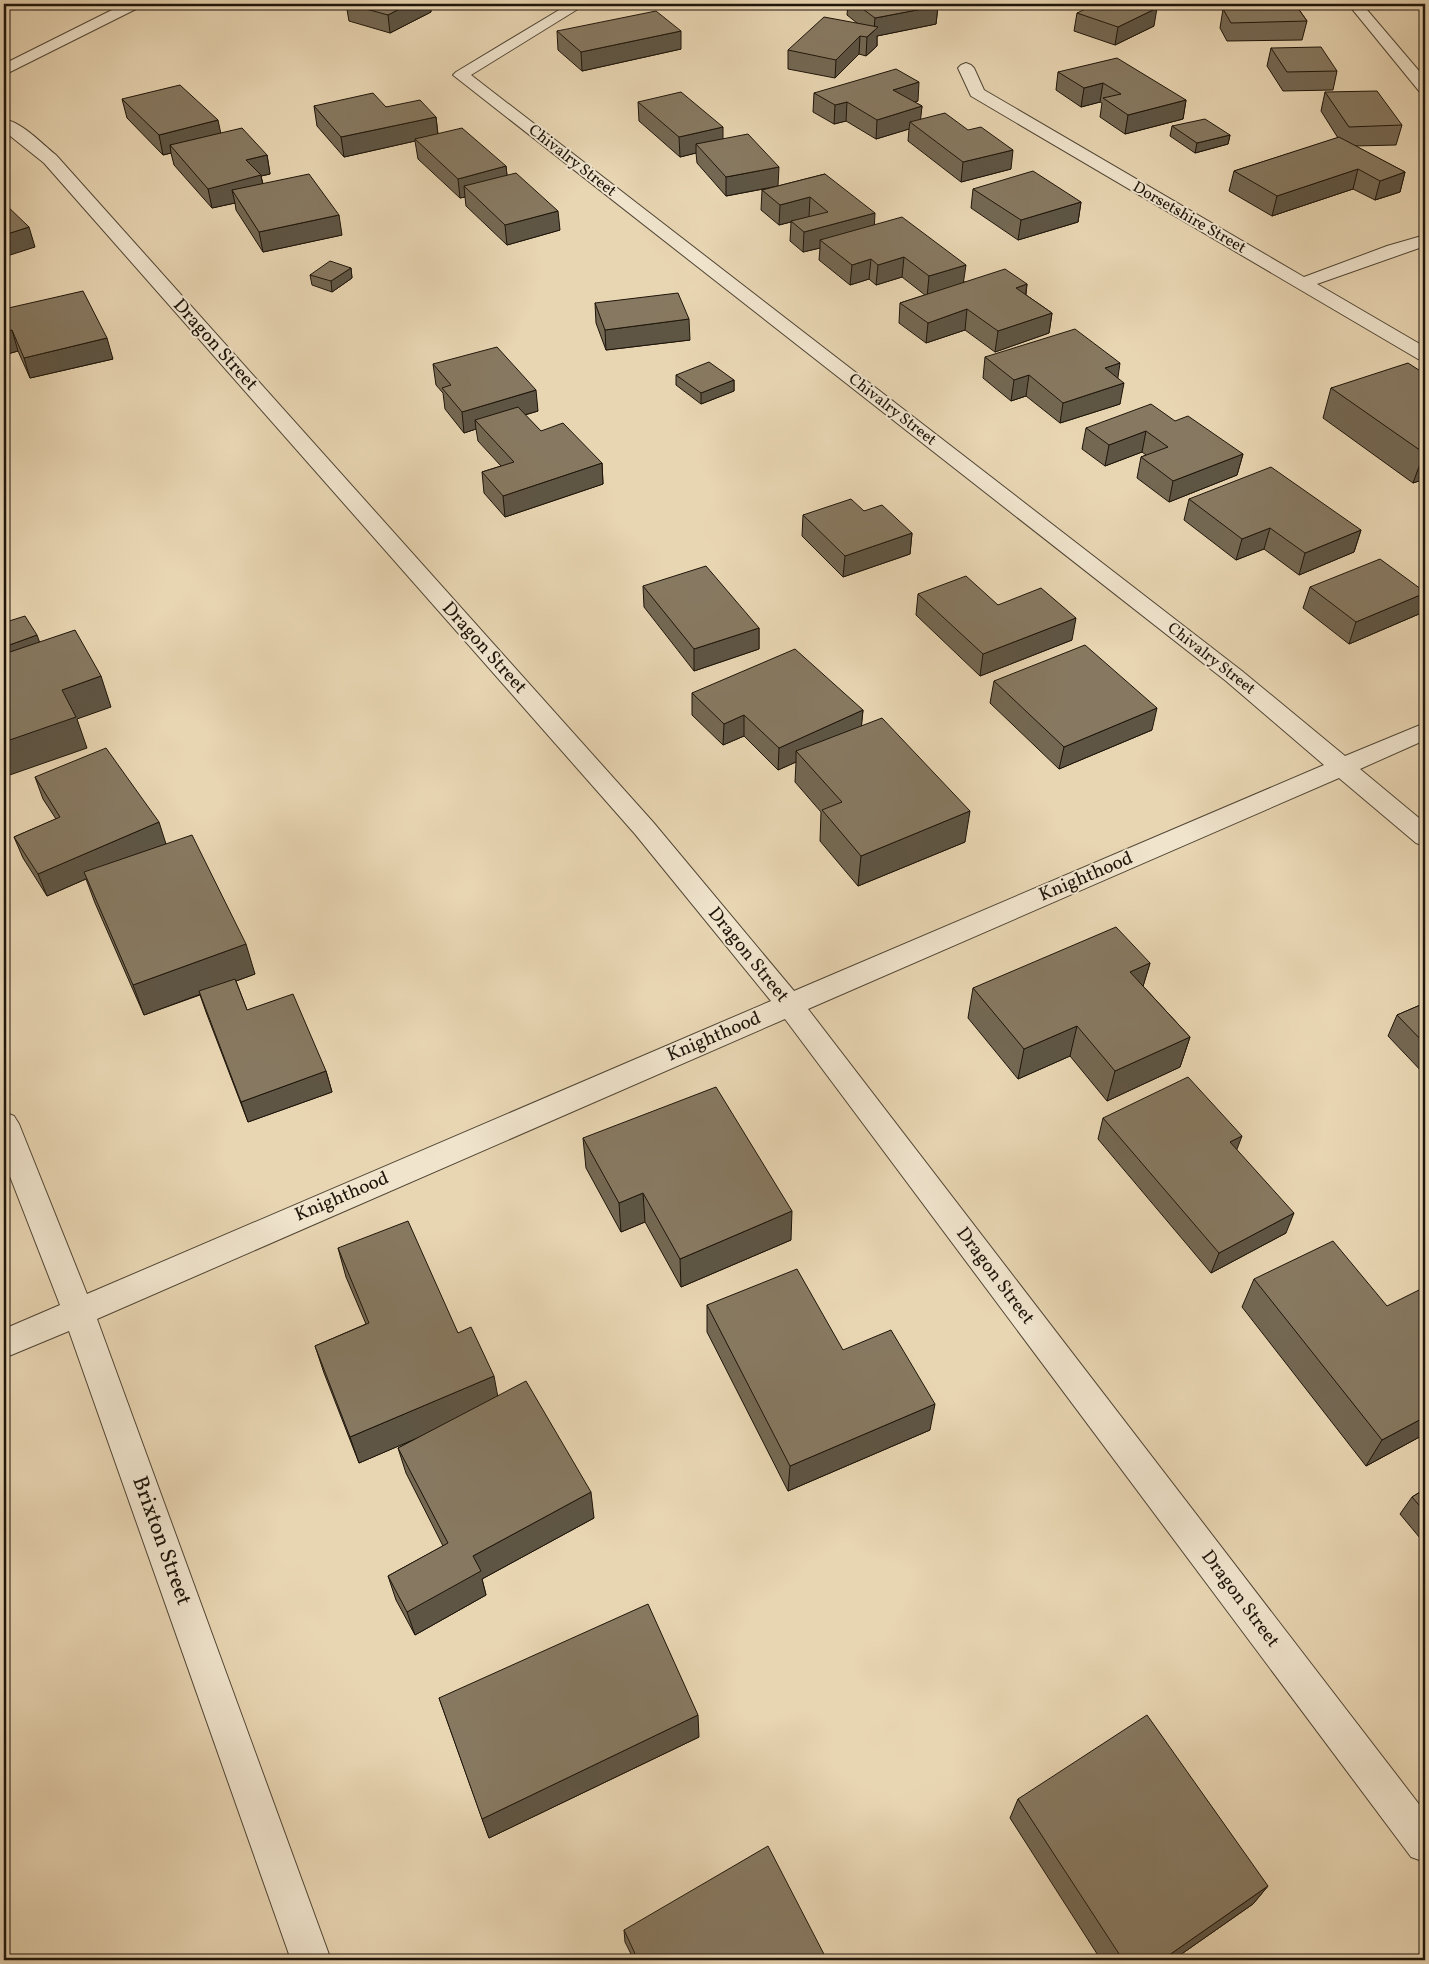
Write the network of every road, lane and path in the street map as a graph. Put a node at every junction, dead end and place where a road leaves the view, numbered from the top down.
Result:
1 (135, 4) edge
2 (579, 4) edge
3 (1355, 4) edge
4 (966, 68) dead end
5 (4, 70) edge
6 (1425, 88) edge
7 (4, 124) edge
8 (1425, 240) edge
9 (1302, 284) junction
10 (1425, 355) edge
11 (1425, 731) edge
12 (1344, 767) junction
13 (1425, 837) edge
14 (789, 1004) junction
15 (4, 1124) edge
16 (78, 1311) junction
17 (4, 1344) edge
18 (1425, 1844) edge
19 (311, 1960) edge

1 - 5 street
2 - 12 street, Chivalry Street
3 - 6 street
4 - 9 street, Dorsetshire Street
7 - 14 street, Dragon Street
8 - 9 street
9 - 10 street, Dorsetshire Street
11 - 12 street, Knighthood
12 - 13 street, Chivalry Street
12 - 14 street, Knighthood
14 - 16 street, Knighthood
14 - 18 street, Dragon Street
15 - 16 street, Brixton Street
16 - 17 street, Knighthood
16 - 19 street, Brixton Street

